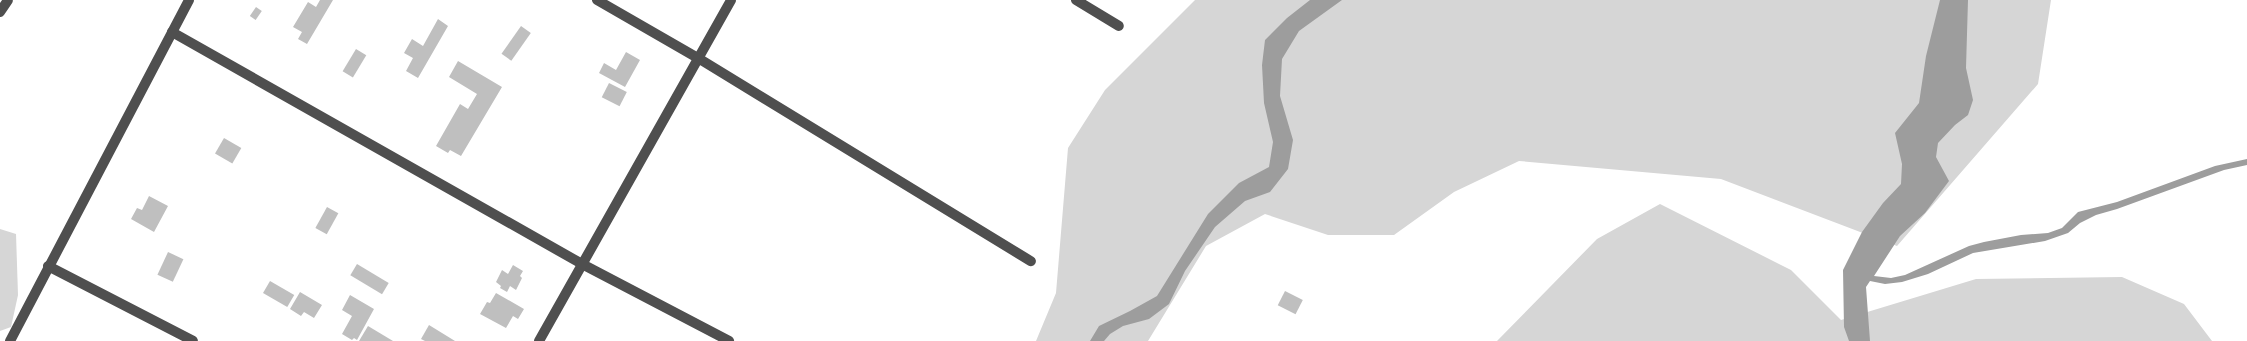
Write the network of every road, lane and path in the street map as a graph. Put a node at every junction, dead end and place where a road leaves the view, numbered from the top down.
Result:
1 (8, 0) edge
2 (189, 0) edge
3 (597, 0) edge
4 (731, 0) edge
5 (1076, 0) edge
6 (0, 12) edge
7 (1119, 26) dead end
8 (172, 32) junction
9 (698, 58) junction
10 (1031, 261) dead end
11 (582, 264) junction
12 (48, 266) junction
13 (10, 341) edge
14 (193, 341) edge
15 (539, 341) edge
16 (729, 341) edge

1 - 6 street
2 - 8 street
3 - 9 street
4 - 9 street
5 - 7 street
8 - 11 street
8 - 12 street
9 - 10 street
9 - 11 street
11 - 15 street
11 - 16 street
12 - 13 street
12 - 14 street

